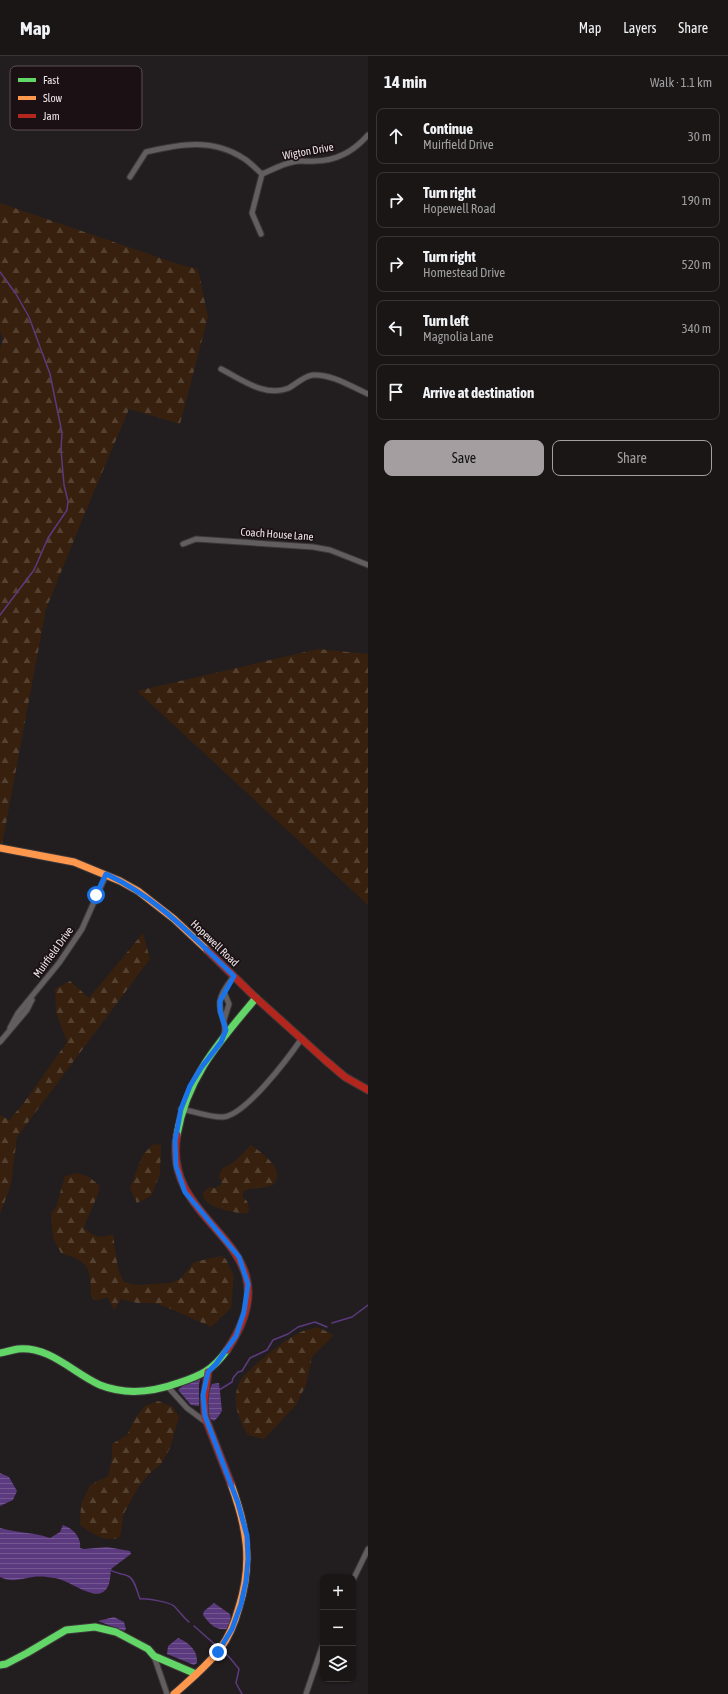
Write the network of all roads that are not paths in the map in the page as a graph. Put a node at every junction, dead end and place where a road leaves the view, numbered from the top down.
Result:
1 (368, 135) edge
2 (262, 174) junction
3 (130, 176) dead end
4 (261, 234) dead end
5 (221, 369) dead end
6 (368, 394) edge
7 (183, 544) dead end
8 (368, 565) edge
9 (0, 848) edge
10 (106, 874) junction
11 (234, 976) junction
12 (224, 992) junction
13 (256, 998) junction
14 (224, 1020) junction
15 (302, 1038) junction
16 (0, 1042) edge
17 (221, 1042) junction
18 (368, 1090) edge
19 (181, 1109) junction
20 (0, 1352) edge
21 (208, 1372) junction
22 (168, 1387) junction
23 (208, 1423) junction
24 (368, 1548) edge
25 (356, 1574) edge
26 (322, 1646) edge
27 (154, 1656) junction
28 (0, 1664) edge
29 (196, 1674) junction
30 (167, 1694) edge
31 (174, 1694) edge
32 (306, 1694) edge

1 - 2 street, Wigton Drive
2 - 3 street
2 - 4 street
5 - 6 street
7 - 8 street, Coach House Lane
9 - 10 street, Hopewell Road
10 - 11 street, Hopewell Road
10 - 16 street, Muirfield Drive
11 - 12 street
11 - 13 street, Hopewell Road
12 - 14 street
12 - 14 street
13 - 15 street, Hopewell Road
13 - 17 street
14 - 17 street
15 - 18 street, Hopewell Road
15 - 19 street
17 - 19 street
19 - 21 street
20 - 22 street
21 - 22 street
21 - 23 street
22 - 23 street
23 - 29 street
24 - 25 street
26 - 32 street
27 - 28 street
27 - 29 street
27 - 30 street
29 - 31 street

